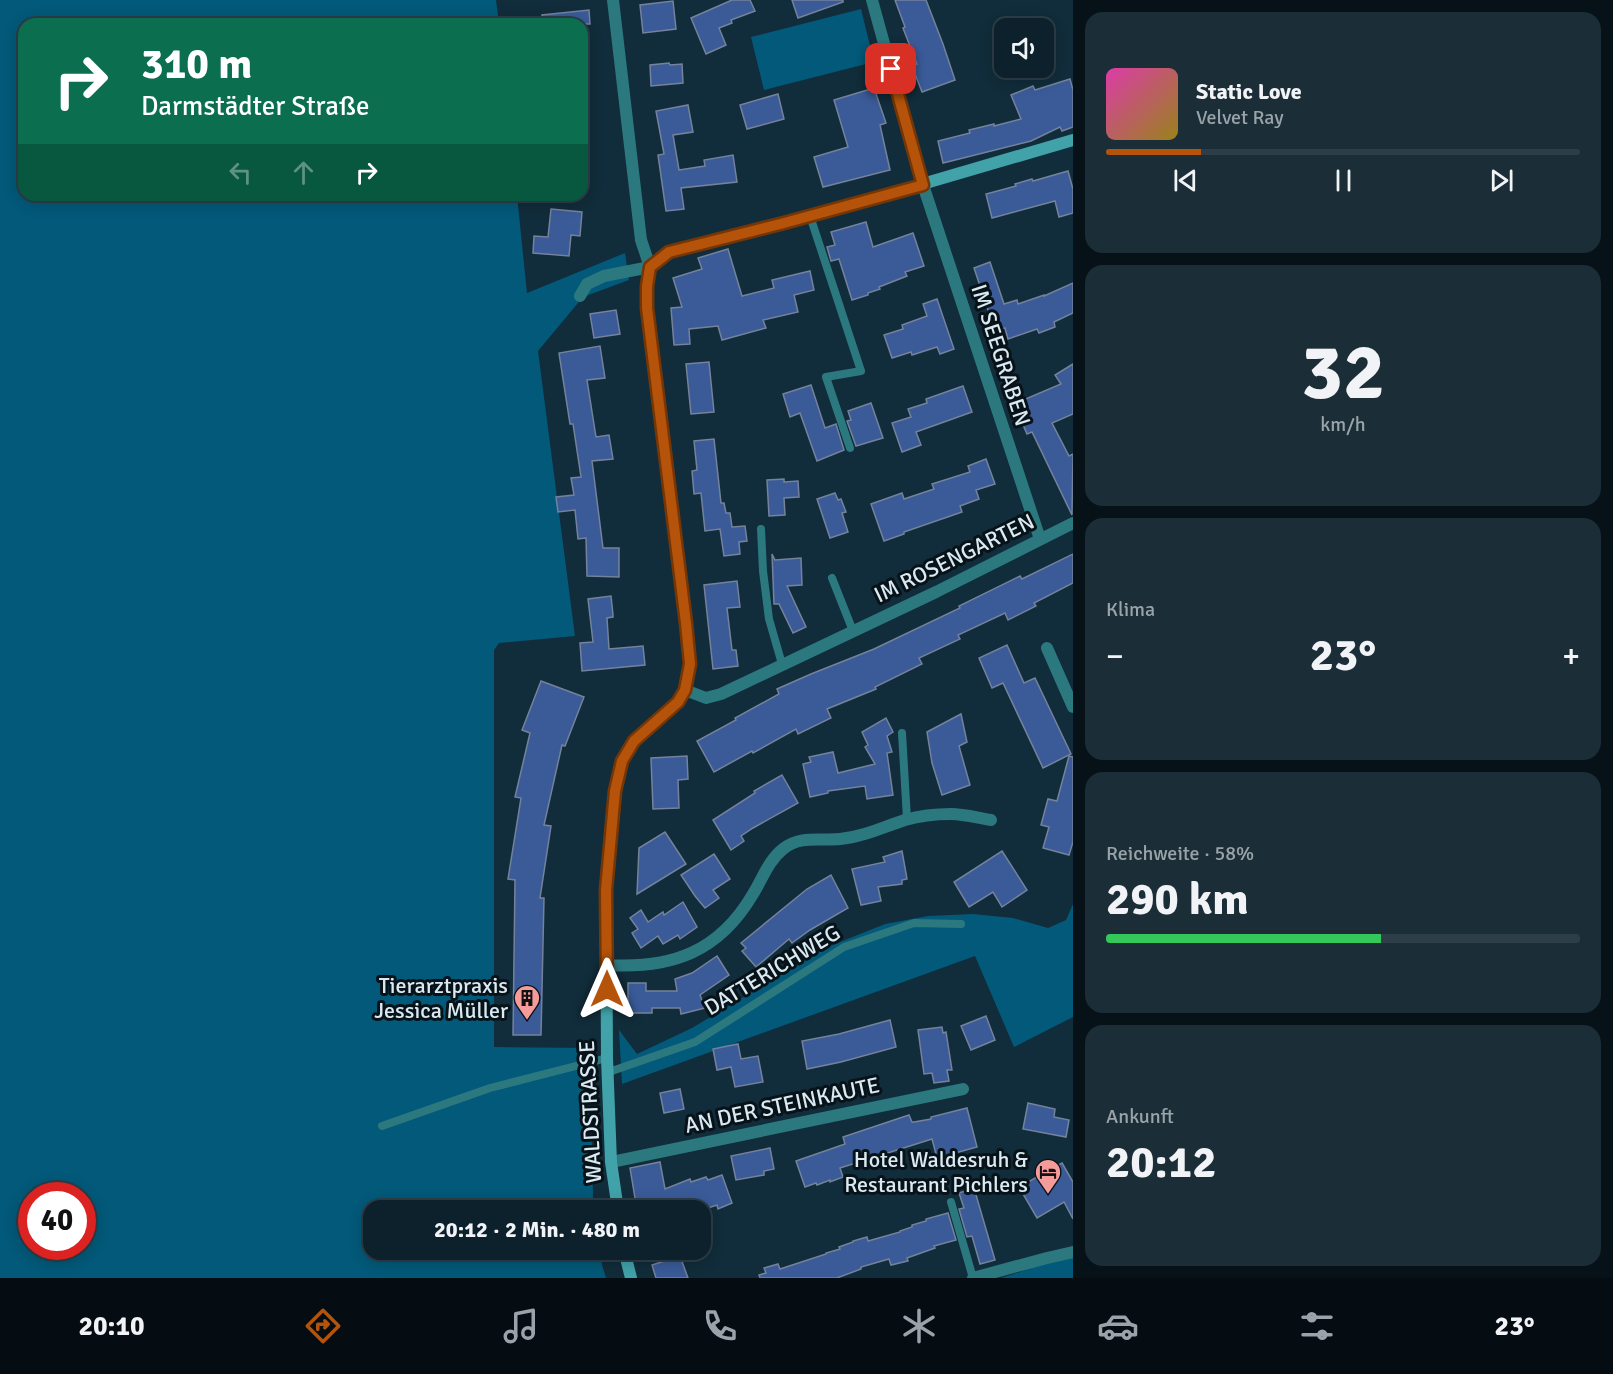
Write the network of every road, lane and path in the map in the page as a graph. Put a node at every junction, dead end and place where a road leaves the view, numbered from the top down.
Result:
1 (613, 0) edge
2 (873, 0) edge
3 (1073, 140) edge
4 (923, 185) junction
5 (810, 216) junction
6 (650, 267) junction
7 (580, 296) dead end
8 (850, 448) dead end
9 (1073, 523) edge
10 (761, 529) dead end
11 (1040, 539) junction
12 (832, 578) dead end
13 (853, 631) junction
14 (1047, 648) dead end
15 (782, 664) junction
16 (685, 690) junction
17 (1073, 707) edge
18 (902, 733) dead end
19 (907, 819) junction
20 (991, 820) dead end
21 (961, 924) dead end
22 (607, 965) junction
23 (607, 1059) junction
24 (609, 1072) junction
25 (963, 1089) dead end
26 (382, 1126) dead end
27 (610, 1162) junction
28 (616, 1200) edge
29 (951, 1202) dead end
30 (1073, 1252) edge
31 (626, 1260) edge
32 (631, 1278) edge
33 (973, 1278) edge

1 - 6 street
2 - 4 street, IM SEEGRABEN
3 - 4 street
4 - 5 street
4 - 11 street, IM SEEGRABEN
5 - 6 street
5 - 8 lane
6 - 7 street
6 - 16 street
9 - 11 street, IM ROSENGARTEN
10 - 15 lane
11 - 13 street, IM ROSENGARTEN
12 - 13 lane, IM ROSENGARTEN
13 - 15 street, IM ROSENGARTEN
14 - 17 street
15 - 16 street, IM ROSENGARTEN
16 - 22 street, WALDSTRASSE
18 - 19 lane
19 - 20 street
19 - 22 street
21 - 24 lane, DATTERICHWEG
22 - 23 street, WALDSTRASSE
23 - 24 street, WALDSTRASSE
23 - 26 lane
24 - 27 street, WALDSTRASSE
25 - 27 street, AN DER STEINKAUTE
27 - 28 street, WALDSTRASSE
29 - 33 lane
30 - 33 street
31 - 32 street

